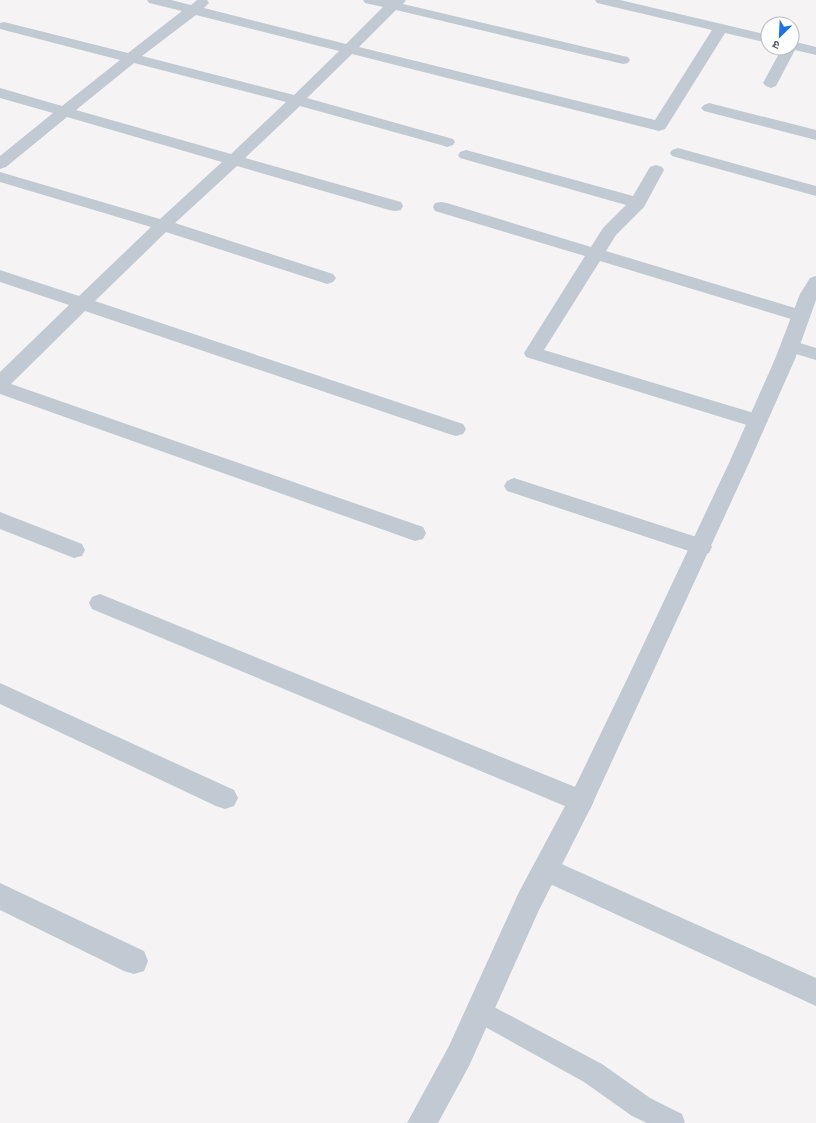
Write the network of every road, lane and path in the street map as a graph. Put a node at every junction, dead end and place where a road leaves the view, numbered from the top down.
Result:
1 (154, 0) edge
2 (206, 0) edge
3 (370, 0) edge
4 (602, 0) edge
5 (396, 2) edge
6 (193, 10) junction
7 (4, 26) dead end
8 (721, 28) junction
9 (760, 37) edge
10 (800, 47) edge
11 (348, 48) junction
12 (816, 51) edge
13 (785, 56) edge
14 (131, 58) junction
15 (623, 60) dead end
16 (771, 83) dead end
17 (0, 93) edge
18 (297, 100) junction
19 (709, 108) dead end
20 (66, 112) junction
21 (816, 135) edge
22 (447, 142) dead end
23 (678, 153) dead end
24 (466, 155) dead end
25 (233, 160) junction
26 (0, 164) edge
27 (656, 170) dead end
28 (0, 176) edge
29 (816, 191) edge
30 (638, 203) junction
31 (395, 206) dead end
32 (441, 207) dead end
33 (163, 225) junction
34 (595, 254) junction
35 (0, 276) edge
36 (326, 278) dead end
37 (816, 282) edge
38 (82, 303) junction
39 (801, 316) junction
40 (790, 346) junction
41 (816, 354) edge
42 (0, 383) edge
43 (0, 387) edge
44 (757, 421) junction
45 (456, 429) dead end
46 (514, 486) dead end
47 (0, 520) edge
48 (415, 533) dead end
49 (701, 547) junction
50 (74, 550) dead end
51 (100, 603) dead end
52 (0, 693) edge
53 (226, 798) dead end
54 (581, 801) junction
55 (546, 869) junction
56 (0, 896) edge
57 (134, 961) dead end
58 (816, 992) edge
59 (479, 1011) junction
60 (422, 1123) edge
61 (673, 1123) edge

1 - 6 street
2 - 6 street
3 - 5 street
4 - 8 street
5 - 11 street
5 - 15 street
6 - 11 street
6 - 14 street
7 - 14 street
8 - 9 street
8 - 11 street
10 - 12 street
11 - 18 street
13 - 16 street
14 - 18 street
14 - 20 street
17 - 20 street
18 - 22 street
18 - 25 street
19 - 21 street
20 - 25 street
20 - 26 street
23 - 29 street
24 - 30 street
25 - 31 street
25 - 33 street
27 - 30 street
28 - 33 street
30 - 34 street
32 - 34 street
33 - 36 street
33 - 38 street
34 - 39 street
34 - 44 street
35 - 38 street
37 - 39 street
38 - 42 street
38 - 45 street
39 - 40 street
40 - 41 street
40 - 44 street
43 - 48 street
44 - 49 street
46 - 49 street
47 - 50 street
49 - 54 street
51 - 54 street
52 - 53 street
54 - 55 street
55 - 58 street
55 - 59 street
56 - 57 street
59 - 60 street
59 - 61 lane

